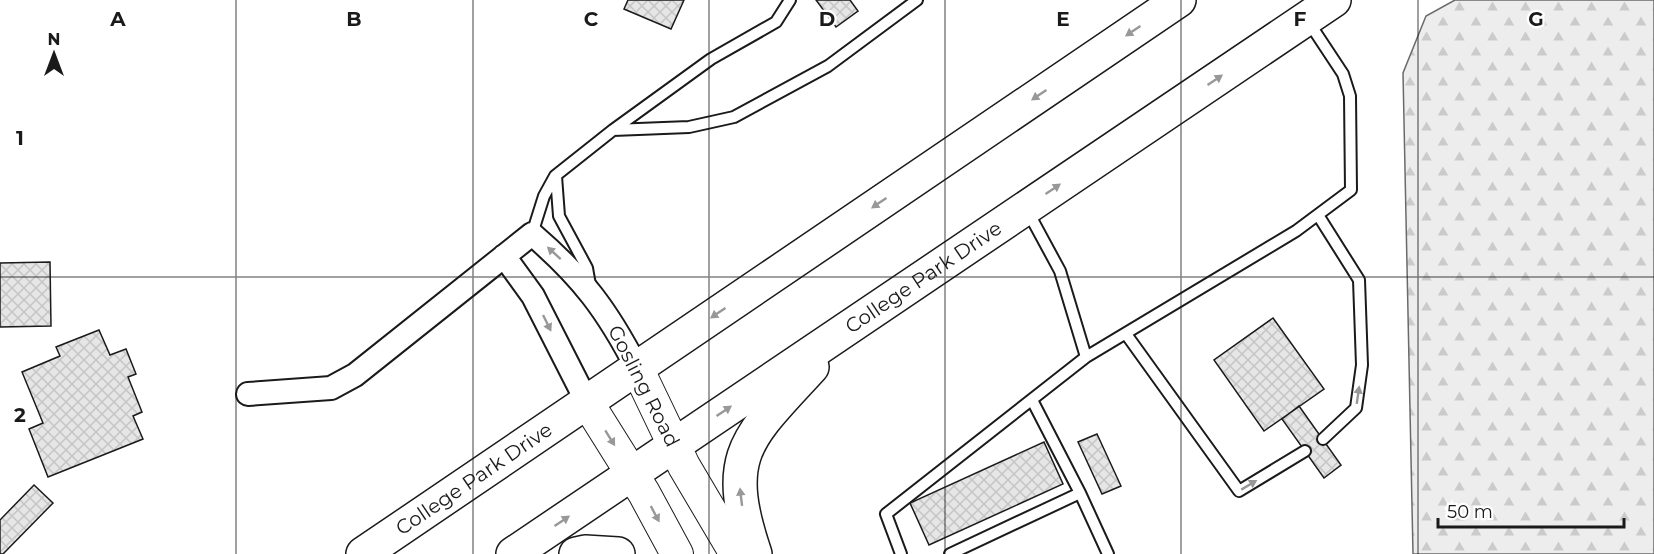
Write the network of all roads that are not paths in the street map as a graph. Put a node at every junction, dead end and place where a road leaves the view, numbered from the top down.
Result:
1 (790, 0) edge
2 (917, 0) edge
3 (1179, 0) edge
4 (1334, 0) edge
5 (1306, 18) junction
6 (613, 130) junction
7 (555, 176) junction
8 (1026, 207) junction
9 (1318, 215) junction
10 (532, 234) junction
11 (504, 256) junction
12 (591, 292) junction
13 (848, 327) junction
14 (1126, 334) junction
15 (1086, 357) junction
16 (637, 368) junction
17 (248, 394) dead end
18 (1032, 400) junction
19 (587, 402) junction
20 (1323, 439) dead end
21 (675, 444) junction
22 (1305, 451) dead end
23 (632, 474) junction
24 (1080, 493) junction
25 (363, 554) edge
26 (513, 554) edge
27 (576, 554) edge
28 (618, 554) edge
29 (677, 554) edge
30 (736, 554) edge
31 (755, 554) edge
32 (901, 554) edge
33 (950, 554) edge
34 (1108, 554) edge

1 - 6 lane
2 - 6 lane
3 -> 16 main road, College Park Drive
4 - 5 main road, College Park Drive
8 -> 5 main road, College Park Drive
5 - 9 lane
6 - 7 lane
7 - 10 lane
7 - 12 lane
8 - 13 main road, College Park Drive
8 - 15 lane
9 - 14 lane
20 -> 9 lane
10 - 11 street
12 -> 10 street, Gosling Road
11 - 17 street
11 -> 19 street
12 - 16 street, Gosling Road
21 -> 13 main road, College Park Drive
31 -> 13 main road
14 - 15 lane
14 -> 22 lane
15 - 18 lane
16 - 19 main road, College Park Drive
16 - 21 main road, Gosling Road
18 - 24 lane
18 - 32 lane
19 -> 23 main road
19 - 25 main road, College Park Drive
21 - 23 main road, College Park Drive
21 - 30 main road, Gosling Road
26 -> 23 main road, College Park Drive
23 -> 29 main road
24 - 33 lane
24 - 34 lane
27 - 28 main road

